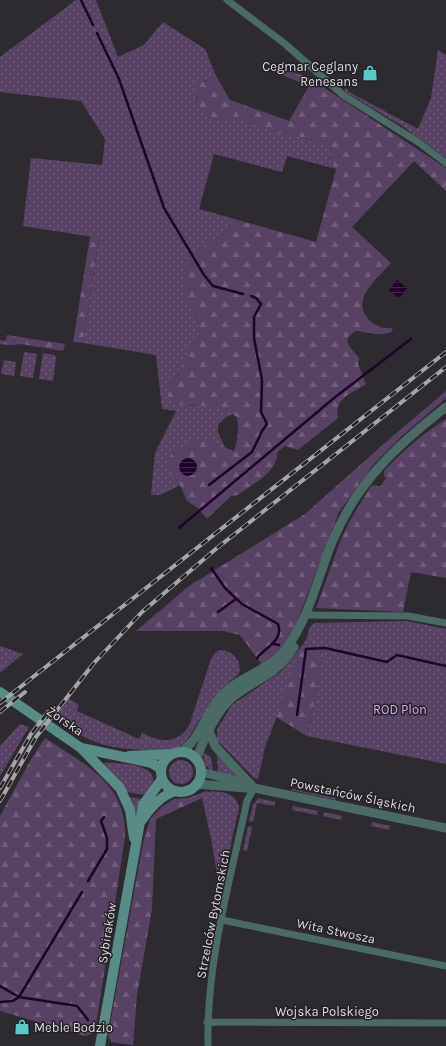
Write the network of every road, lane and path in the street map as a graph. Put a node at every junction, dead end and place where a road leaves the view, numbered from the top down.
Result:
1 (226, 0) edge
2 (446, 164) edge
3 (446, 407) edge
4 (304, 617) junction
5 (446, 623) edge
6 (0, 692) edge
7 (209, 731) junction
8 (81, 748) junction
9 (177, 753) junction
10 (121, 757) junction
11 (196, 760) junction
12 (200, 772) junction
13 (162, 774) junction
14 (196, 784) junction
15 (254, 788) junction
16 (176, 791) junction
17 (139, 823) junction
18 (446, 828) edge
19 (135, 844) junction
20 (222, 920) junction
21 (446, 966) edge
22 (207, 1022) junction
23 (446, 1023) edge
24 (100, 1046) edge
25 (208, 1046) edge

1 - 2 street
3 - 4 street
4 - 5 street
4 - 7 street
4 - 9 street
6 - 8 main road, Żorska
7 - 11 street
7 - 15 street
8 - 10 main road, Żorska
8 - 19 main road
9 - 10 main road, Żorska
9 - 11 main road
9 - 13 main road
10 - 13 main road, Żorska
11 - 12 main road
12 - 14 main road
12 - 15 street, Powstańców Śląskich
13 - 16 main road
13 - 17 main road, Sybiraków
14 - 15 street, Powstańców Śląskich
14 - 16 main road
15 - 18 street, Powstańców Śląskich
15 - 20 street, Strzelców Bytomskich
16 - 17 main road, Sybiraków
17 - 19 main road, Sybiraków
19 - 24 main road, Sybiraków
20 - 21 street, Wita Stwosza
20 - 22 street, Strzelców Bytomskich
22 - 23 street, Wojska Polskiego
22 - 25 street, Strzelców Bytomskich

